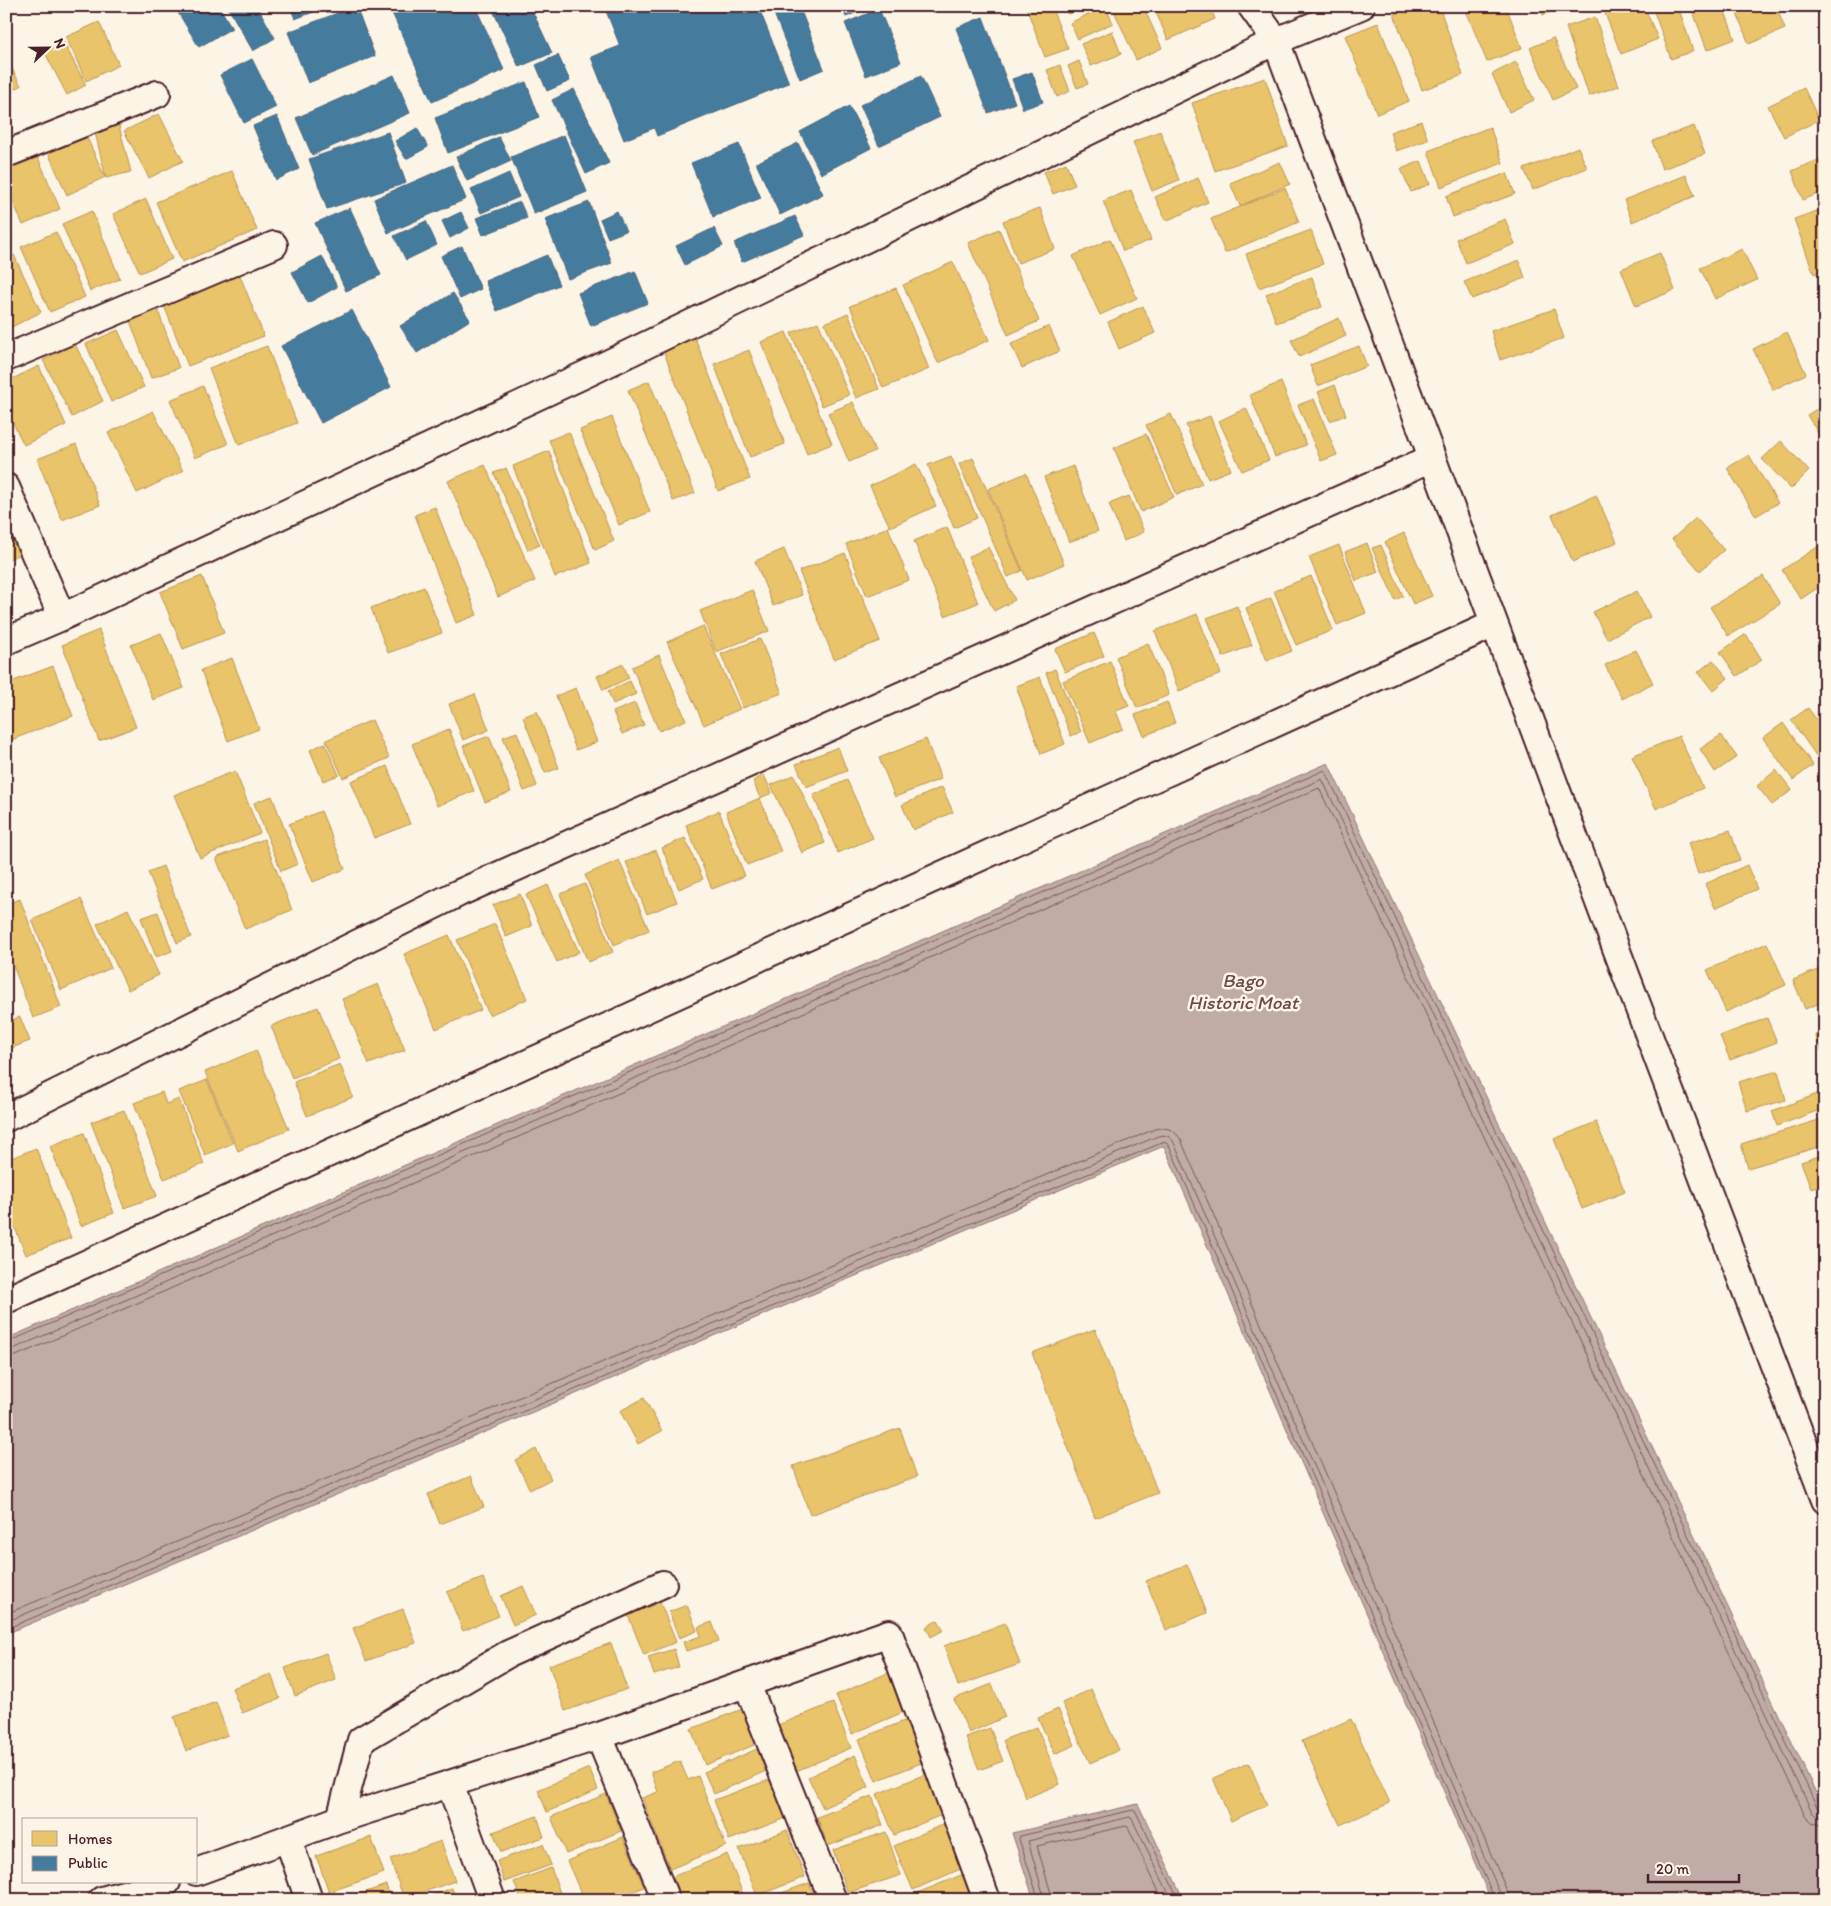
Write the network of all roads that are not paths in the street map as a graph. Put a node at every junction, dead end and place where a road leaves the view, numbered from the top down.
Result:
1 (1251, 6) edge
2 (1362, 6) edge
3 (1276, 41) junction
4 (157, 94) dead end
5 (6, 154) edge
6 (274, 246) dead end
7 (6, 358) edge
8 (1430, 459) junction
9 (6, 487) edge
10 (62, 617) junction
11 (1494, 624) junction
12 (6, 641) edge
13 (6, 1118) edge
14 (6, 1300) edge
15 (1825, 1500) edge
16 (663, 1584) dead end
17 (747, 1684) junction
18 (599, 1736) junction
19 (450, 1784) junction
20 (340, 1819) junction
21 (288, 1839) junction
22 (198, 1871) edge
23 (162, 1884) edge
24 (166, 1884) edge
25 (102, 1900) edge
26 (172, 1900) edge
27 (309, 1900) edge
28 (492, 1900) edge
29 (666, 1900) edge
30 (833, 1900) edge
31 (987, 1900) edge

1 - 3 street
2 - 3 street
3 - 8 street
3 - 10 street
4 - 5 street
6 - 7 street
8 - 11 street
8 - 13 street
9 - 10 street
10 - 12 street
11 - 14 street
11 - 15 street
16 - 20 street
17 - 18 street
17 - 30 street
17 - 31 street
18 - 19 street
18 - 29 street
19 - 20 street
19 - 28 street
20 - 21 street
21 - 22 street
21 - 27 street
23 - 25 street
24 - 26 street

